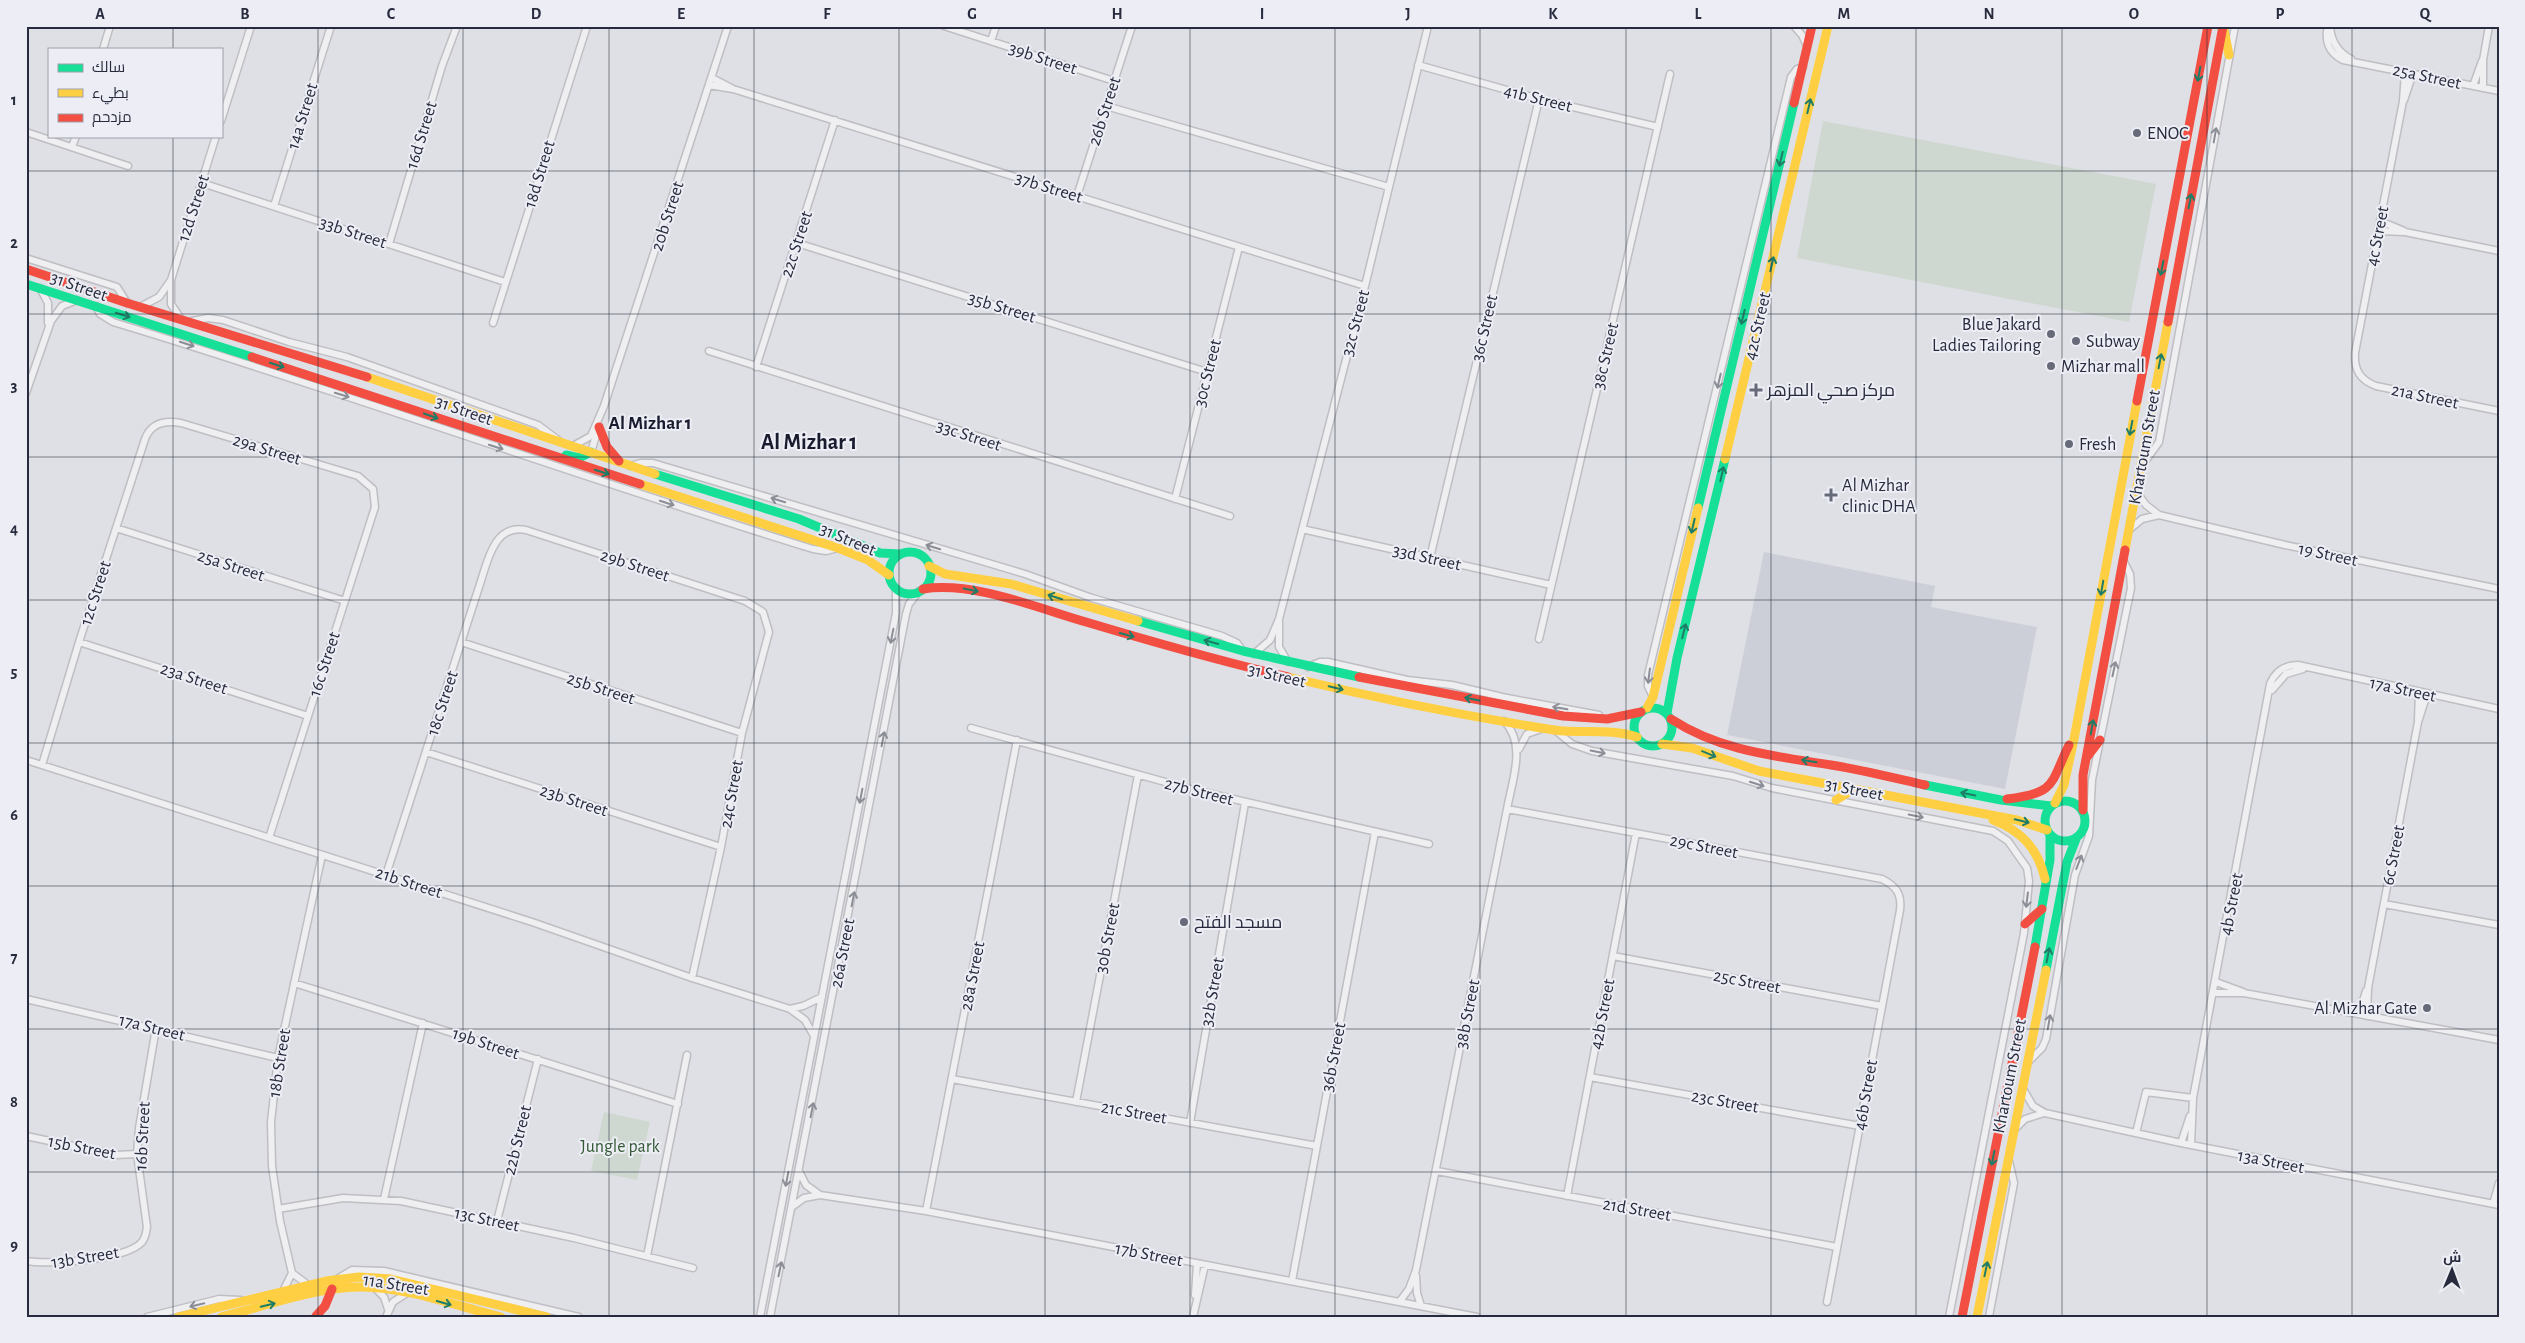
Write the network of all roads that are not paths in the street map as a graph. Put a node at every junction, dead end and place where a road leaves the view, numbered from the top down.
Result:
1 (110, 26) edge
2 (251, 26) edge
3 (331, 26) edge
4 (456, 26) edge
5 (586, 26) edge
6 (728, 26) edge
7 (944, 26) edge
8 (996, 26) edge
9 (1132, 26) edge
10 (1428, 26) edge
11 (1794, 26) edge
12 (1812, 26) edge
13 (1828, 26) edge
14 (2208, 26) edge
15 (2235, 26) edge
16 (2329, 26) edge
17 (2489, 26) edge
18 (2223, 27) edge
19 (991, 41) junction
20 (1807, 47) junction
21 (103, 48) edge
22 (2229, 54) junction
23 (2483, 60) junction
24 (1418, 65) junction
25 (1802, 67) junction
26 (2405, 72) junction
27 (2413, 73) junction
28 (1670, 74) dead end
29 (712, 78) junction
30 (1114, 80) junction
31 (709, 85) junction
32 (2473, 86) junction
33 (2483, 88) junction
34 (733, 89) junction
35 (2499, 91) edge
36 (1538, 99) junction
37 (2403, 101) junction
38 (1106, 106) junction
39 (222, 118) edge
40 (835, 120) junction
41 (1658, 127) junction
42 (26, 132) edge
43 (75, 138) edge
44 (215, 138) edge
45 (72, 147) junction
46 (128, 166) dead end
47 (202, 183) junction
48 (1389, 187) junction
49 (1077, 196) junction
50 (274, 206) junction
51 (2380, 221) junction
52 (2378, 231) junction
53 (2405, 232) junction
54 (797, 243) junction
55 (388, 244) junction
56 (1240, 246) junction
57 (2499, 251) edge
58 (26, 258) edge
59 (26, 269) edge
60 (171, 280) junction
61 (505, 282) junction
62 (26, 284) edge
63 (1365, 286) junction
64 (40, 288) junction
65 (77, 300) junction
66 (127, 303) junction
67 (96, 306) junction
68 (140, 307) junction
69 (181, 319) junction
70 (493, 323) dead end
71 (47, 329) junction
72 (710, 351) dead end
73 (756, 367) junction
74 (2357, 371) joint
75 (1207, 372) junction
76 (26, 393) edge
77 (604, 406) junction
78 (2499, 412) edge
79 (156, 424) joint
80 (599, 427) junction
81 (503, 441) junction
82 (573, 446) junction
83 (591, 452) junction
84 (621, 462) junction
85 (630, 466) junction
86 (2140, 470) junction
87 (373, 490) joint
88 (2136, 491) junction
89 (1175, 499) junction
90 (2159, 515) junction
91 (1230, 516) dead end
92 (116, 528) junction
93 (1302, 529) junction
94 (2129, 531) junction
95 (503, 533) joint
96 (838, 548) junction
97 (900, 554) junction
98 (1430, 558) junction
99 (2122, 558) junction
100 (929, 566) junction
101 (889, 575) junction
102 (1551, 585) junction
103 (896, 588) junction
104 (2499, 589) edge
105 (921, 590) junction
106 (345, 601) junction
107 (764, 612) joint
108 (1279, 619) junction
109 (1539, 639) dead end
110 (79, 642) junction
111 (461, 642) junction
112 (1243, 652) junction
113 (1254, 654) junction
114 (1662, 654) junction
115 (1677, 658) junction
116 (1290, 663) junction
117 (2285, 671) joint
118 (2419, 692) junction
119 (2427, 694) junction
120 (1653, 697) junction
121 (2499, 709) edge
122 (1644, 710) junction
123 (308, 716) junction
124 (1669, 716) junction
125 (1504, 721) junction
126 (2418, 722) junction
127 (971, 728) dead end
128 (1545, 728) junction
129 (1555, 730) junction
130 (742, 733) junction
131 (1637, 737) junction
132 (2074, 739) junction
133 (1017, 740) junction
134 (2100, 740) junction
135 (1662, 744) junction
136 (426, 752) junction
137 (1516, 758) junction
138 (2086, 759) junction
139 (26, 760) edge
140 (42, 765) junction
141 (1138, 775) junction
142 (1854, 789) junction
143 (1836, 800) junction
144 (1997, 800) junction
145 (1246, 803) junction
146 (2053, 805) junction
147 (1508, 809) junction
148 (2083, 810) junction
149 (1971, 812) junction
150 (1375, 832) junction
151 (1636, 833) junction
152 (2048, 833) junction
153 (269, 838) junction
154 (2076, 839) junction
155 (1429, 844) dead end
156 (722, 847) junction
157 (322, 855) junction
158 (386, 875) junction
159 (2046, 886) junction
160 (1897, 889) joint
161 (2384, 904) junction
162 (2042, 909) junction
163 (2026, 924) junction
164 (2499, 926) edge
165 (1613, 956) junction
166 (692, 978) junction
167 (2216, 982) junction
168 (294, 983) junction
169 (2368, 988) junction
170 (2214, 993) junction
171 (2244, 993) junction
172 (822, 997) junction
173 (26, 999) edge
174 (1882, 1006) junction
175 (790, 1009) junction
176 (2359, 1014) junction
177 (2367, 1016) junction
178 (422, 1023) junction
179 (156, 1028) junction
180 (814, 1036) junction
181 (2497, 1040) edge
182 (687, 1055) dead end
183 (278, 1058) junction
184 (538, 1059) junction
185 (2027, 1063) junction
186 (1590, 1076) junction
187 (952, 1079) junction
188 (2023, 1089) junction
189 (2193, 1098) junction
190 (1076, 1102) junction
191 (678, 1104) junction
192 (2045, 1113) junction
193 (2191, 1113) junction
194 (1190, 1123) junction
195 (1860, 1126) junction
196 (2016, 1128) junction
197 (2136, 1133) junction
198 (26, 1136) edge
199 (2181, 1143) junction
200 (2190, 1145) junction
201 (1317, 1146) junction
202 (137, 1154) junction
203 (2009, 1161) junction
204 (1437, 1171) junction
205 (800, 1172) junction
206 (2499, 1183) edge
207 (820, 1196) junction
208 (1567, 1196) junction
209 (384, 1198) junction
210 (2496, 1204) edge
211 (793, 1207) junction
212 (278, 1209) junction
213 (926, 1211) junction
214 (497, 1221) junction
215 (142, 1242) joint
216 (1837, 1248) junction
217 (647, 1256) junction
218 (26, 1261) edge
219 (1197, 1263) junction
220 (1206, 1264) junction
221 (693, 1268) dead end
222 (1416, 1270) junction
223 (292, 1273) junction
224 (337, 1278) junction
225 (1292, 1281) junction
226 (308, 1285) junction
227 (371, 1287) junction
228 (332, 1289) junction
229 (283, 1291) junction
230 (408, 1292) junction
231 (245, 1300) junction
232 (1400, 1301) junction
233 (1196, 1302) junction
234 (1827, 1302) dead end
235 (1421, 1306) junction
236 (388, 1309) junction
237 (316, 1316) edge
238 (148, 1317) edge
239 (178, 1317) edge
240 (221, 1317) edge
241 (386, 1317) edge
242 (501, 1317) edge
243 (547, 1317) edge
244 (579, 1317) edge
245 (760, 1317) edge
246 (770, 1317) edge
247 (1193, 1317) edge
248 (1477, 1317) edge
249 (1949, 1317) edge
250 (1962, 1317) edge
251 (1976, 1317) edge
252 (1989, 1317) edge

1 - 21 street
2 - 39 street
3 - 50 street, 14a Street
4 - 55 street, 16d Street
5 - 61 street, 18d Street
6 - 29 street, 20b Street
7 - 19 street, 39b Street
8 - 19 street
9 - 30 street, 26b Street
10 - 24 street, 32c Street
11 - 20 street
12 - 20 street, 42c Street
115 -> 13 street, 42c Street
14 -> 132 street, Khartoum Street
15 - 22 street
16 - 26 street, 25a Street
17 - 23 street
18 - 22 street
86 -> 18 street, Khartoum Street
19 - 30 street, 39b Street
20 - 25 street, 42c Street
86 -> 22 street
23 - 32 street
23 - 33 street
24 - 36 street, 41b Street
24 - 48 street, 32c Street
25 -> 114 street, 42c Street
25 -> 120 street
26 - 27 street, 25a Street
26 - 37 street, 4c Street
27 - 32 street, 25a Street
27 - 37 street, 4c Street
28 - 41 street, 38c Street
29 - 31 street, 20b Street
29 - 34 street, 37b Street
30 - 38 street, 26b Street
31 - 34 street, 37b Street
31 - 77 street, 20b Street
32 - 33 street, 25a Street
33 - 35 street, 25a Street
34 - 40 street, 37b Street
36 - 41 street, 41b Street
36 - 98 street, 36c Street
37 - 51 street, 4c Street
38 - 48 street
38 - 49 street, 26b Street
40 - 49 street, 37b Street
40 - 54 street, 22c Street
41 - 102 street, 38c Street
42 - 45 street
43 - 45 street
44 - 47 street, 12d Street
45 - 46 street
47 - 50 street, 33b Street
47 - 60 street, 12d Street
48 - 63 street, 32c Street
49 - 56 street, 37b Street
50 - 55 street, 33b Street
51 - 52 street, 4c Street
51 - 53 street
52 - 53 street
52 - 74 street, 4c Street
53 - 57 street
54 - 73 street, 22c Street
54 - 75 street, 35b Street
55 - 61 street, 33b Street
56 - 63 street, 37b Street
56 - 75 street, 30c Street
58 - 66 street
59 - 66 street, 31 Street
60 - 68 street, 12d Street
60 - 69 street, 12d Street
61 - 70 street, 18d Street
62 - 64 street, 31 Street
63 - 93 street, 32c Street
64 - 65 street, 31 Street
64 - 71 street
65 - 67 street, 31 Street
65 - 71 street
66 - 68 street, 31 Street
67 -> 81 street, 31 Street
67 -> 96 street
68 - 69 street, 31 Street
69 - 82 street, 31 Street
71 - 76 street
72 - 73 street, 33c Street
73 - 89 street, 33c Street
74 - 78 street, 21a Street
75 - 89 street, 30c Street
77 - 80 street, 20b Street
77 - 82 street, 20b Street
79 - 87 street, 29a Street
79 - 92 street, 12c Street
80 - 83 street, 20b Street
80 - 84 street
81 - 83 street
81 -> 96 street, 31 Street
82 - 83 street, 31 Street
83 - 84 street, 31 Street
84 - 85 street, 31 Street
85 - 97 street, 31 Street
112 -> 85 street
86 - 88 street, Khartoum Street
87 - 106 street, 16c Street
88 - 90 street, 19 Street
88 - 94 street, Khartoum Street
89 - 91 street, 33c Street
90 - 94 street
90 - 104 street, 19 Street
92 - 106 street, 25a Street
92 - 110 street, 12c Street
93 - 98 street, 33d Street
93 - 108 street, 32c Street
94 - 99 street, Khartoum Street
95 - 107 street, 29b Street
95 - 111 street, 18c Street
96 - 101 street, 31 Street
97 - 100 street
97 - 101 street
98 - 102 street, 33d Street
134 -> 99 street
138 -> 99 street, Khartoum Street
100 - 105 street
112 -> 100 street, 31 Street
101 - 103 street
102 - 109 street, 38c Street
103 - 105 street
103 -> 172 street, 26a Street
105 -> 125 street, 31 Street
205 -> 105 street, 26a Street
106 - 123 street, 16c Street
107 - 130 street, 24c Street
108 - 113 street, 32c Street
108 - 116 street, 32c Street
110 - 123 street, 23a Street
110 - 140 street, 12c Street
111 - 130 street, 25b Street
111 - 136 street, 18c Street
112 - 113 street, 31 Street
113 - 116 street, 31 Street
114 - 115 street
114 - 120 street, 42c Street
115 - 124 street, 42c Street
122 -> 116 street, 31 Street
117 - 118 street, 17a Street
117 - 167 street, 4b Street
118 - 119 street, 17a Street
118 - 126 street, 6c Street
119 - 121 street, 17a Street
119 - 126 street, 6c Street
120 - 122 street, 42c Street
122 - 124 street
122 - 131 street
123 - 153 street, 16c Street
124 - 135 street
144 -> 124 street, 31 Street
125 - 128 street, 31 Street
125 - 137 street, 38b Street
126 - 161 street, 6c Street
127 - 133 street, 27b Street
128 - 129 street, 31 Street
128 - 137 street, 38b Street
129 - 131 street, 31 Street
129 -> 143 street
130 - 156 street, 24c Street
131 - 135 street
132 - 144 street
132 - 146 street, Khartoum Street
133 - 141 street, 27b Street
133 - 187 street, 28a Street
134 - 138 street
185 -> 134 street
135 -> 142 street, 31 Street
136 - 156 street, 23b Street
136 - 158 street, 18c Street
137 - 147 street, 38b Street
138 - 148 street, Khartoum Street
139 - 140 street, 21b Street
140 - 153 street, 21b Street
141 - 145 street, 27b Street
141 - 190 street, 30b Street
142 - 143 street
142 - 149 street, 31 Street
143 -> 163 street
144 - 146 street, 31 Street
145 - 150 street, 27b Street
145 - 194 street, 32b Street
146 - 148 street
146 - 152 street
147 - 151 street, 29c Street
147 - 204 street, 38b Street
148 - 154 street
149 -> 152 street, 31 Street
149 - 159 street
150 - 155 street, 27b Street
150 - 201 street, 36b Street
151 - 160 street, 29c Street
151 - 165 street, 42b Street
152 - 154 street
152 - 159 street, Khartoum Street
153 - 157 street, 21b Street
185 -> 154 street, Khartoum Street
156 - 166 street, 24c Street
157 - 158 street, 21b Street
157 - 168 street, 18b Street
158 - 166 street, 21b Street
159 - 162 street, Khartoum Street
160 - 174 street, 46b Street
161 - 164 street
161 - 169 street, 6c Street
162 - 163 street
162 -> 250 street, Khartoum Street
163 - 249 street
165 - 174 street, 25c Street
165 - 186 street, 42b Street
166 - 175 street, 21b Street
167 - 170 street, 4b Street
167 - 171 street
168 - 178 street, 19b Street
168 - 183 street, 18b Street
169 - 176 street, 6c Street
169 - 177 street, 6c Street
170 - 171 street
170 - 189 street, 4b Street
171 - 176 street
172 - 175 street
172 - 180 street, 26a Street
173 - 179 street, 17a Street
174 - 195 street, 46b Street
175 - 180 street, 21b Street
176 - 177 street
177 - 181 street
178 - 184 street, 19b Street
178 - 209 street
179 - 183 street, 17a Street
179 - 202 street, 16b Street
180 -> 245 street, 26a Street
182 - 191 street
183 - 212 street, 18b Street
184 - 191 street, 19b Street
184 - 214 street, 22b Street
185 - 188 street, Khartoum Street
186 - 195 street, 23c Street
186 - 208 street, 42b Street
187 - 190 street, 21c Street
187 - 213 street, 28a Street
188 - 192 street
188 - 196 street, Khartoum Street
189 - 193 street, 4b Street
189 - 197 street
190 - 194 street, 21c Street
191 - 217 street
192 - 196 street
192 - 197 street, 13a Street
193 - 199 street, 4b Street
193 - 200 street, 4b Street
194 - 201 street, 21c Street
195 - 216 street, 46b Street
196 - 203 street, Khartoum Street
197 - 199 street, 13a Street
198 - 202 street, 15b Street
199 - 200 street, 13a Street
200 - 210 street, 13a Street
201 - 225 street, 36b Street
202 - 215 street, 16b Street
251 -> 203 street, Khartoum Street
203 - 252 street
204 - 208 street, 21d Street
204 - 222 street, 38b Street
205 - 207 street
205 - 211 street, 26a Street
206 - 210 street
207 - 211 street, 17b Street
207 - 213 street, 17b Street
208 - 216 street, 21d Street
209 - 212 street, 13c Street
209 - 214 street, 13c Street
246 -> 211 street, 26a Street
212 - 223 street, 18b Street
213 - 219 street, 17b Street
214 - 217 street, 13c Street
215 - 218 street, 13b Street
216 - 234 street, 46b Street
217 - 221 street, 13c Street
219 - 220 street, 17b Street
219 - 233 street
220 - 225 street, 17b Street
220 - 233 street
222 - 232 street, 38b Street
222 - 235 street, 38b Street
223 - 226 street
223 - 229 street
224 - 226 street, 11a Street
224 - 243 street, 11a Street
224 - 244 street
225 - 232 street, 17b Street
226 - 229 street, 11a Street
227 - 228 street, 11a Street
227 - 230 street, 11a Street
227 - 236 street
228 - 237 street
240 -> 228 street, 11a Street
229 - 231 street, 11a Street
230 - 236 street
230 -> 242 street, 11a Street
231 -> 238 street, 11a Street
231 - 239 street, 11a Street
232 - 235 street, 17b Street
233 - 247 street
235 - 248 street, 17b Street
236 - 241 street

